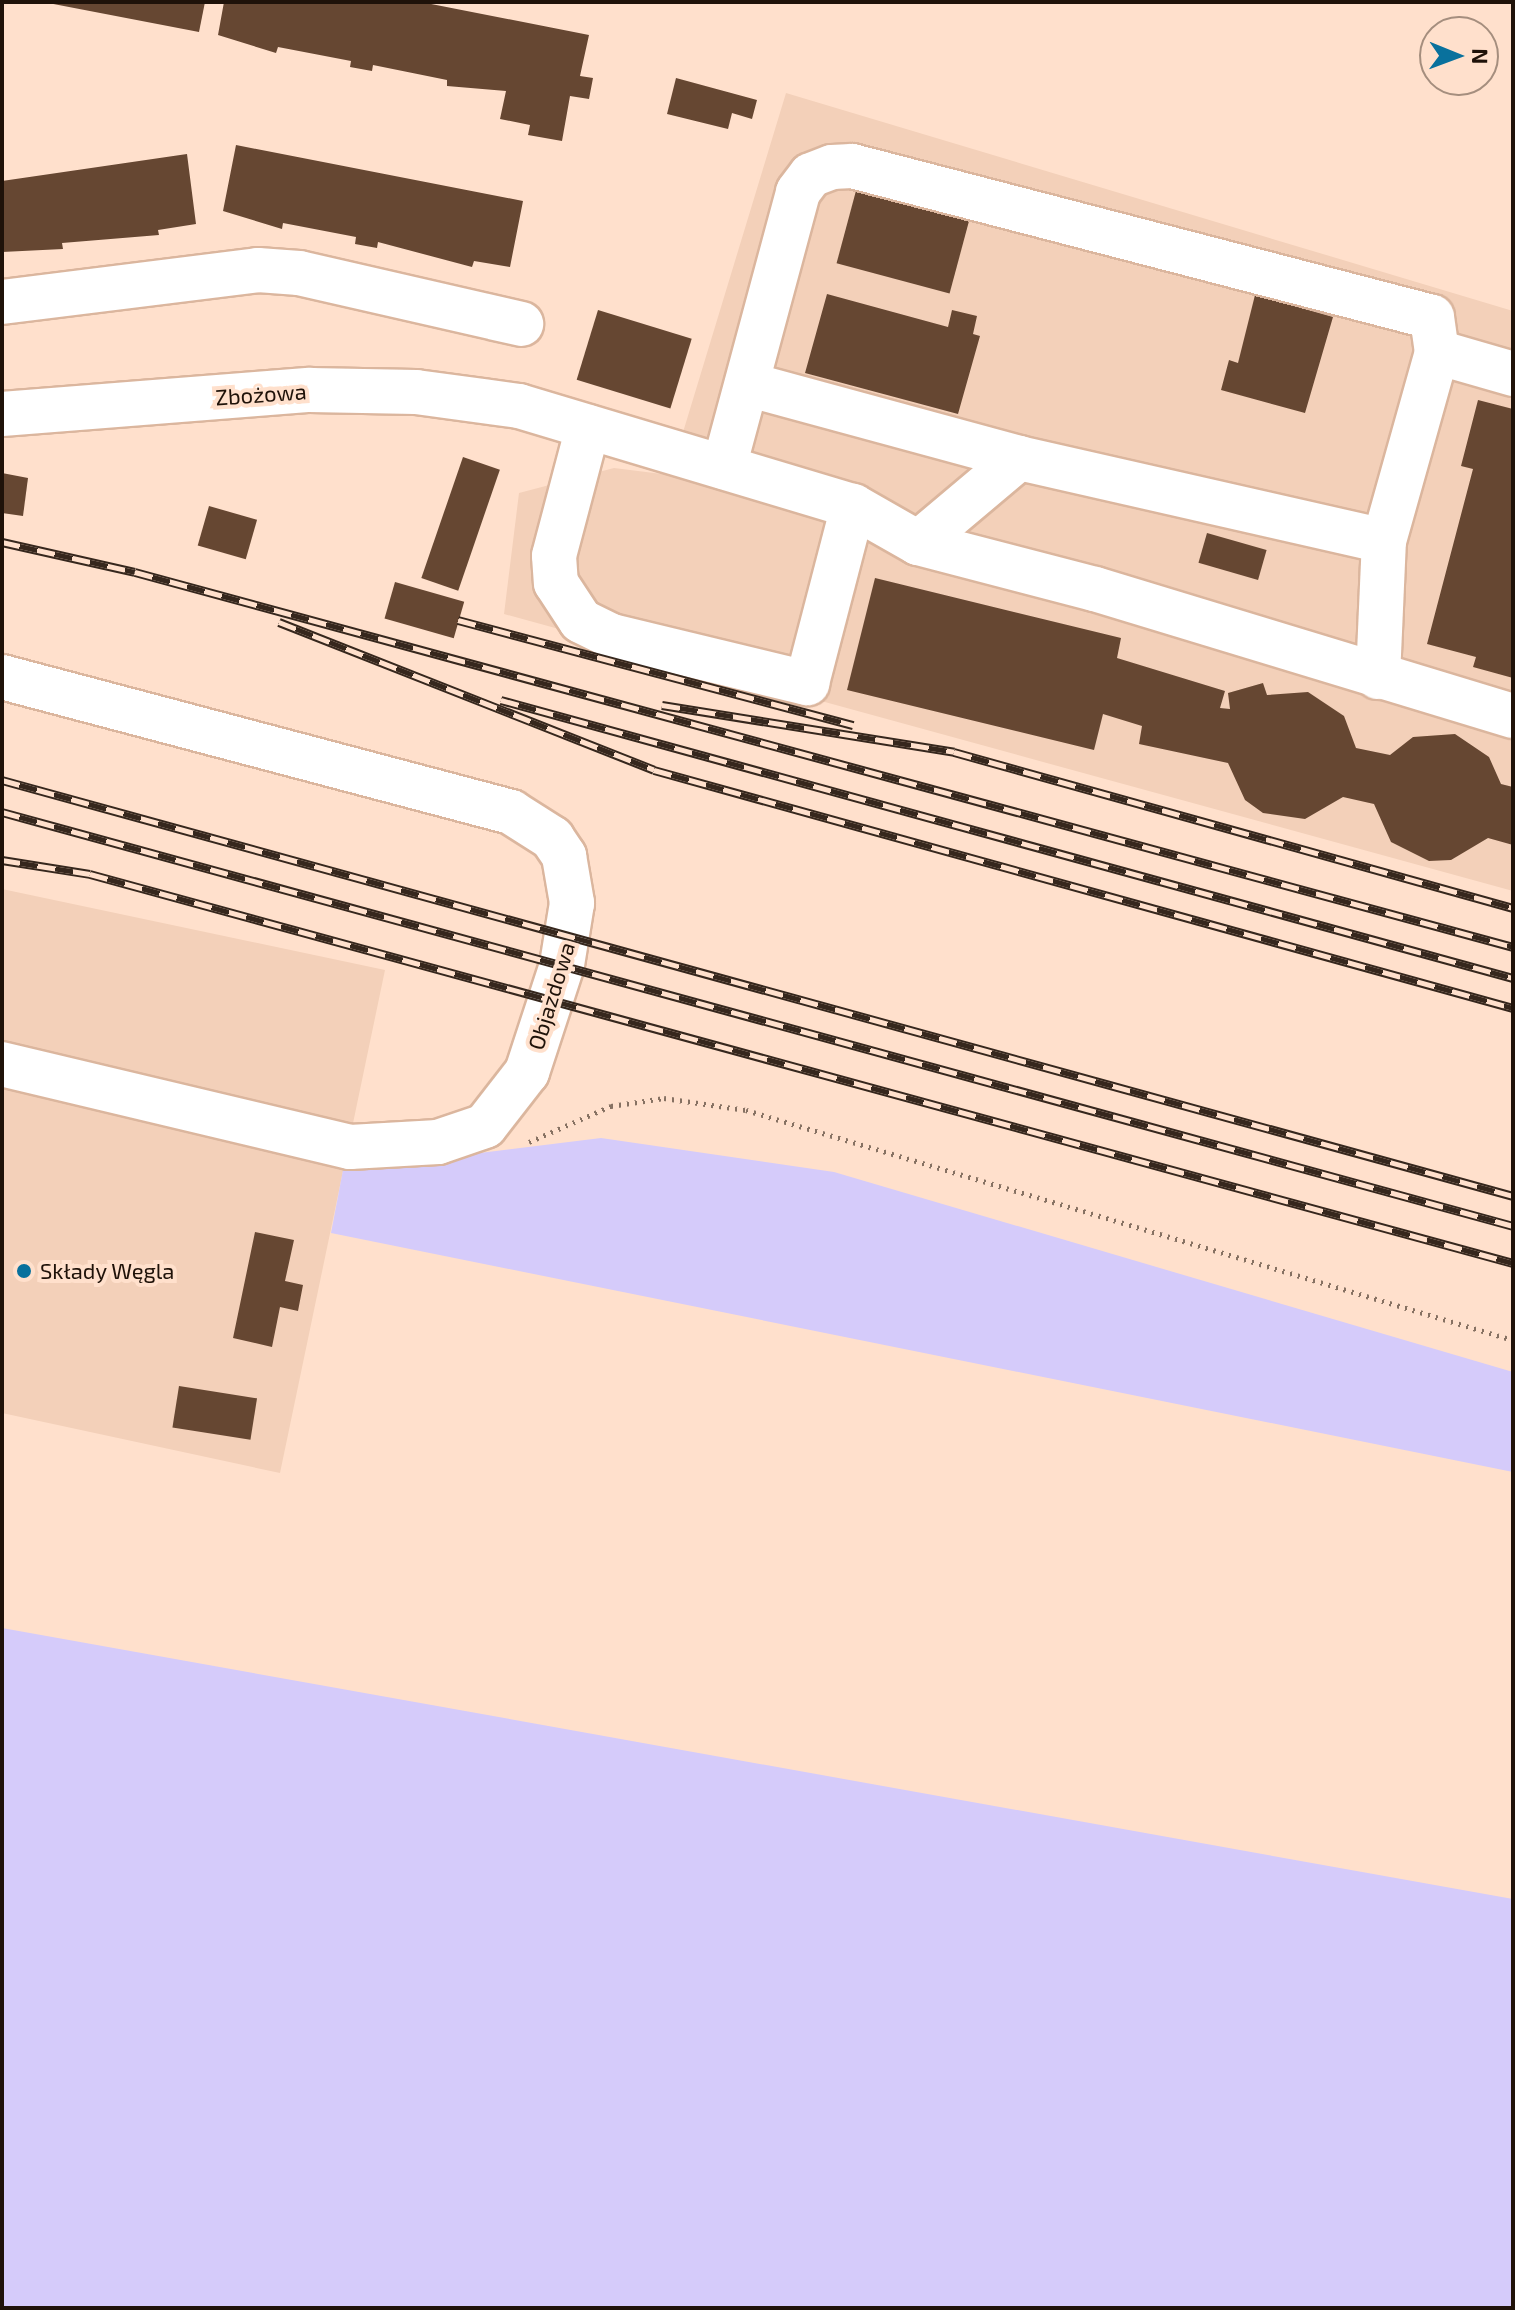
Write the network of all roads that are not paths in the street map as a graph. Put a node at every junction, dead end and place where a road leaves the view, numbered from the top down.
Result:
1 (2, 302) edge
2 (521, 324) dead end
3 (1437, 352) junction
4 (1513, 374) edge
5 (747, 384) junction
6 (2, 414) edge
7 (588, 427) junction
8 (1019, 458) junction
9 (724, 467) junction
10 (853, 506) junction
11 (1384, 541) junction
12 (918, 543) junction
13 (2, 677) edge
14 (1378, 677) junction
15 (1513, 716) edge
16 (2, 1064) edge

1 - 2 street
3 - 4 street
3 - 5 street
3 - 11 street
5 - 8 street
5 - 9 street
6 - 7 street, Zbożowa
7 - 9 street, Zbożowa
7 - 10 street
8 - 11 street
8 - 12 street
9 - 10 street, Zbożowa
10 - 12 street, Zbożowa
11 - 14 street
12 - 14 street, Zbożowa
13 - 16 street, Objazdowa
14 - 15 street, Zbożowa

